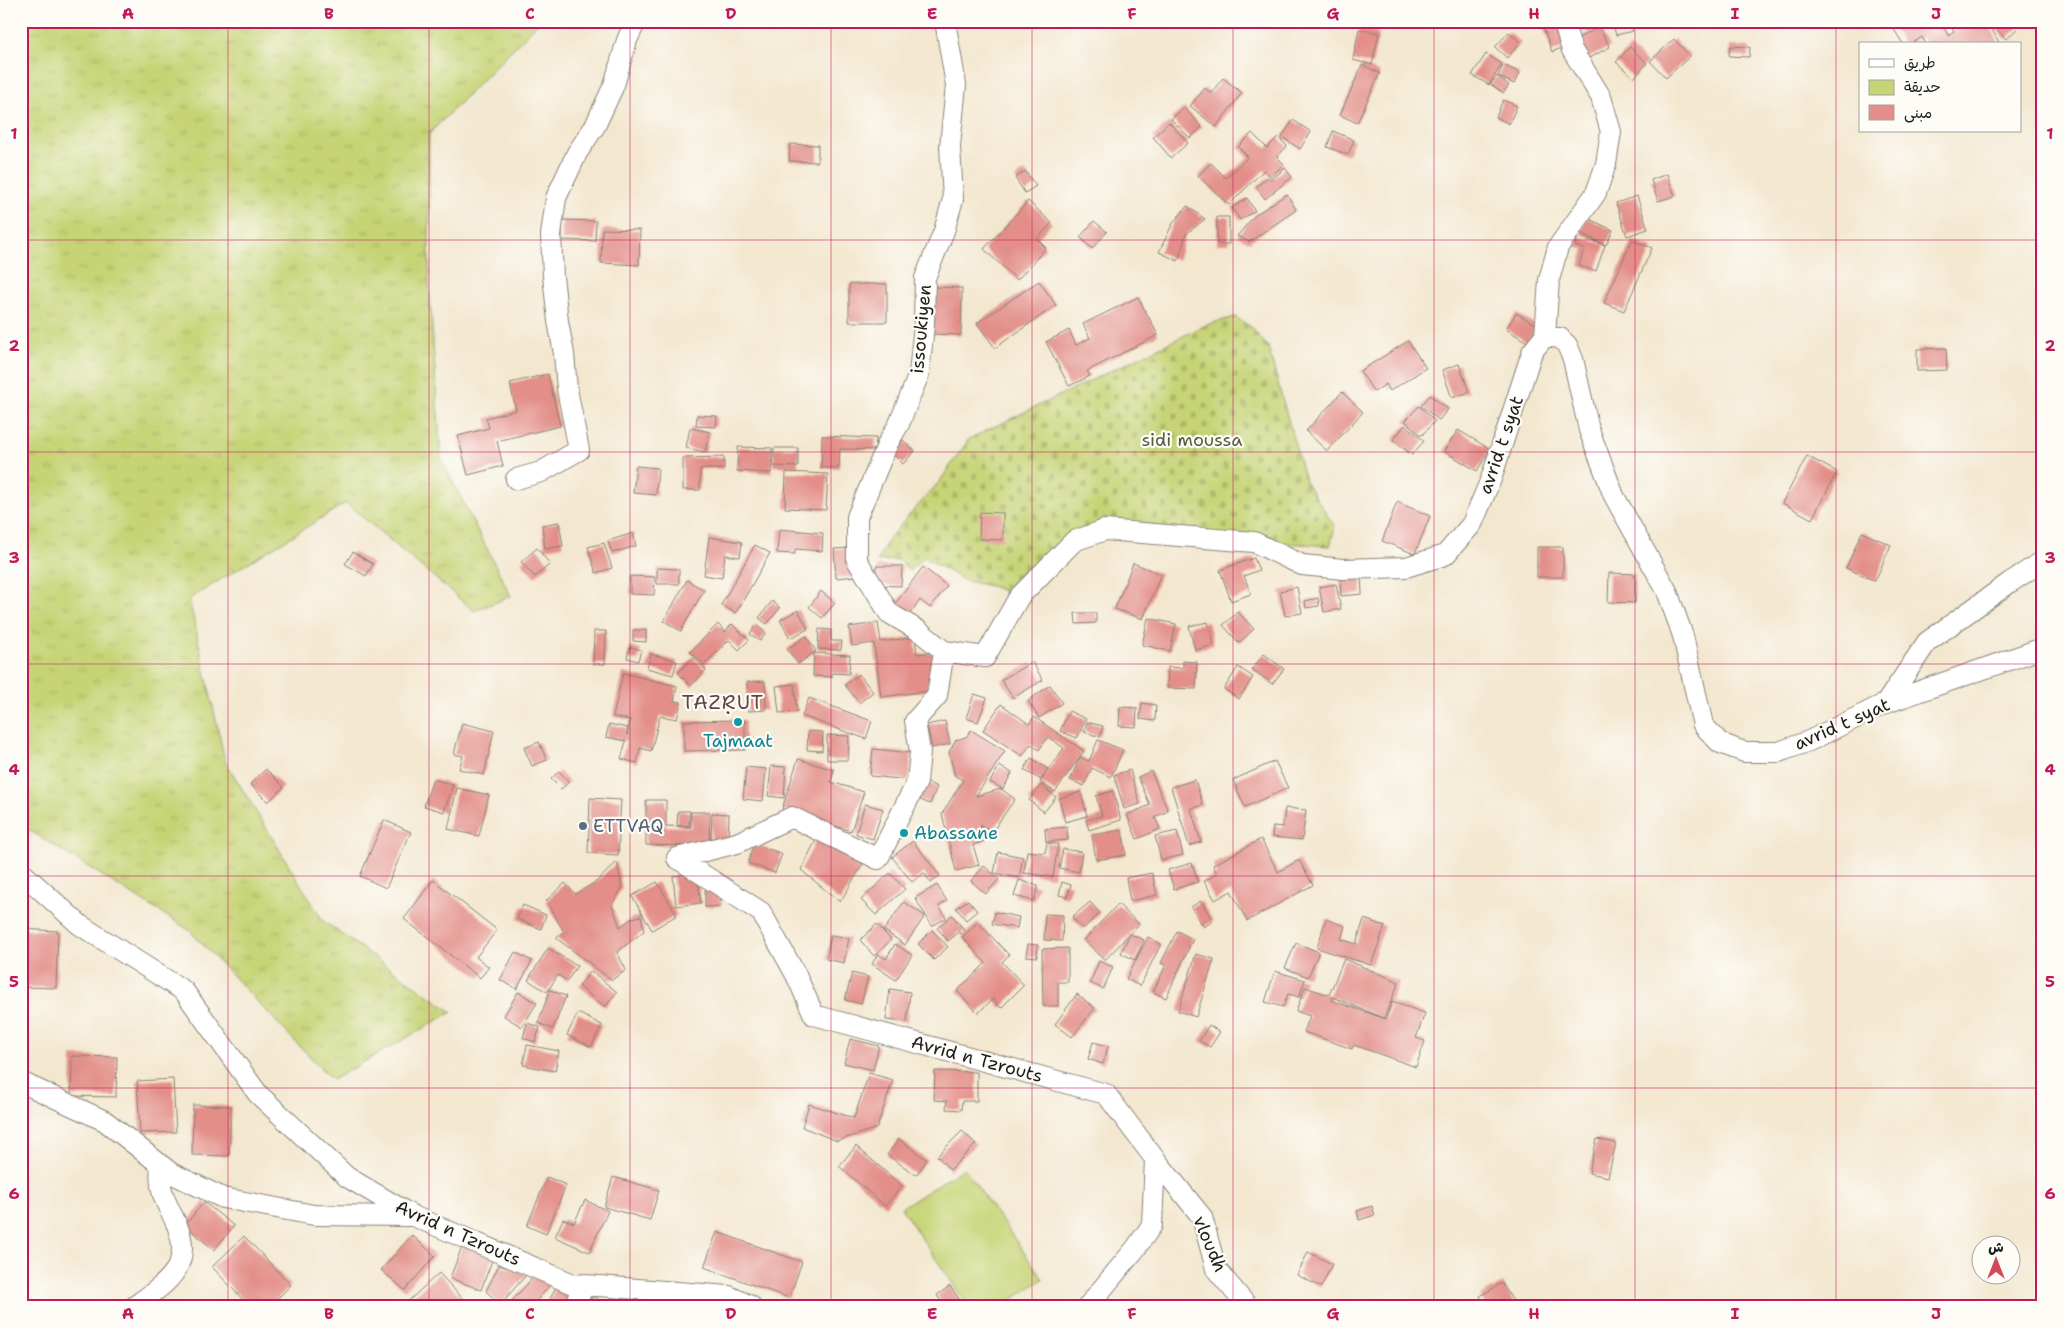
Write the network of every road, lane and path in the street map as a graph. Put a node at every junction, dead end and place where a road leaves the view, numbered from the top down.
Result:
1 (636, 21) edge
2 (944, 21) edge
3 (1562, 21) edge
4 (1545, 336) junction
5 (516, 480) dead end
6 (2043, 561) edge
7 (2043, 648) edge
8 (944, 651) junction
9 (1886, 703) junction
10 (21, 872) edge
11 (21, 1082) edge
12 (1155, 1159) junction
13 (161, 1165) junction
14 (412, 1216) junction
15 (585, 1284) junction
16 (135, 1306) edge
17 (574, 1306) edge
18 (751, 1306) edge
19 (1088, 1306) edge
20 (1247, 1306) edge

1 - 5 street
2 - 8 street, issoukiyen
3 - 4 street
4 - 8 street, avrid t syat
4 - 9 street, avrid t syat
6 - 9 street
7 - 9 street, avrid t syat
8 - 12 street, Avrid n Tzrouts
10 - 14 street, Avrid n Tzrouts
11 - 13 street
12 - 19 street
12 - 20 street, vloudh
13 - 14 street
13 - 16 street
14 - 15 street, Avrid n Tzrouts
15 - 17 street
15 - 18 street, Avrid n Tzrouts

